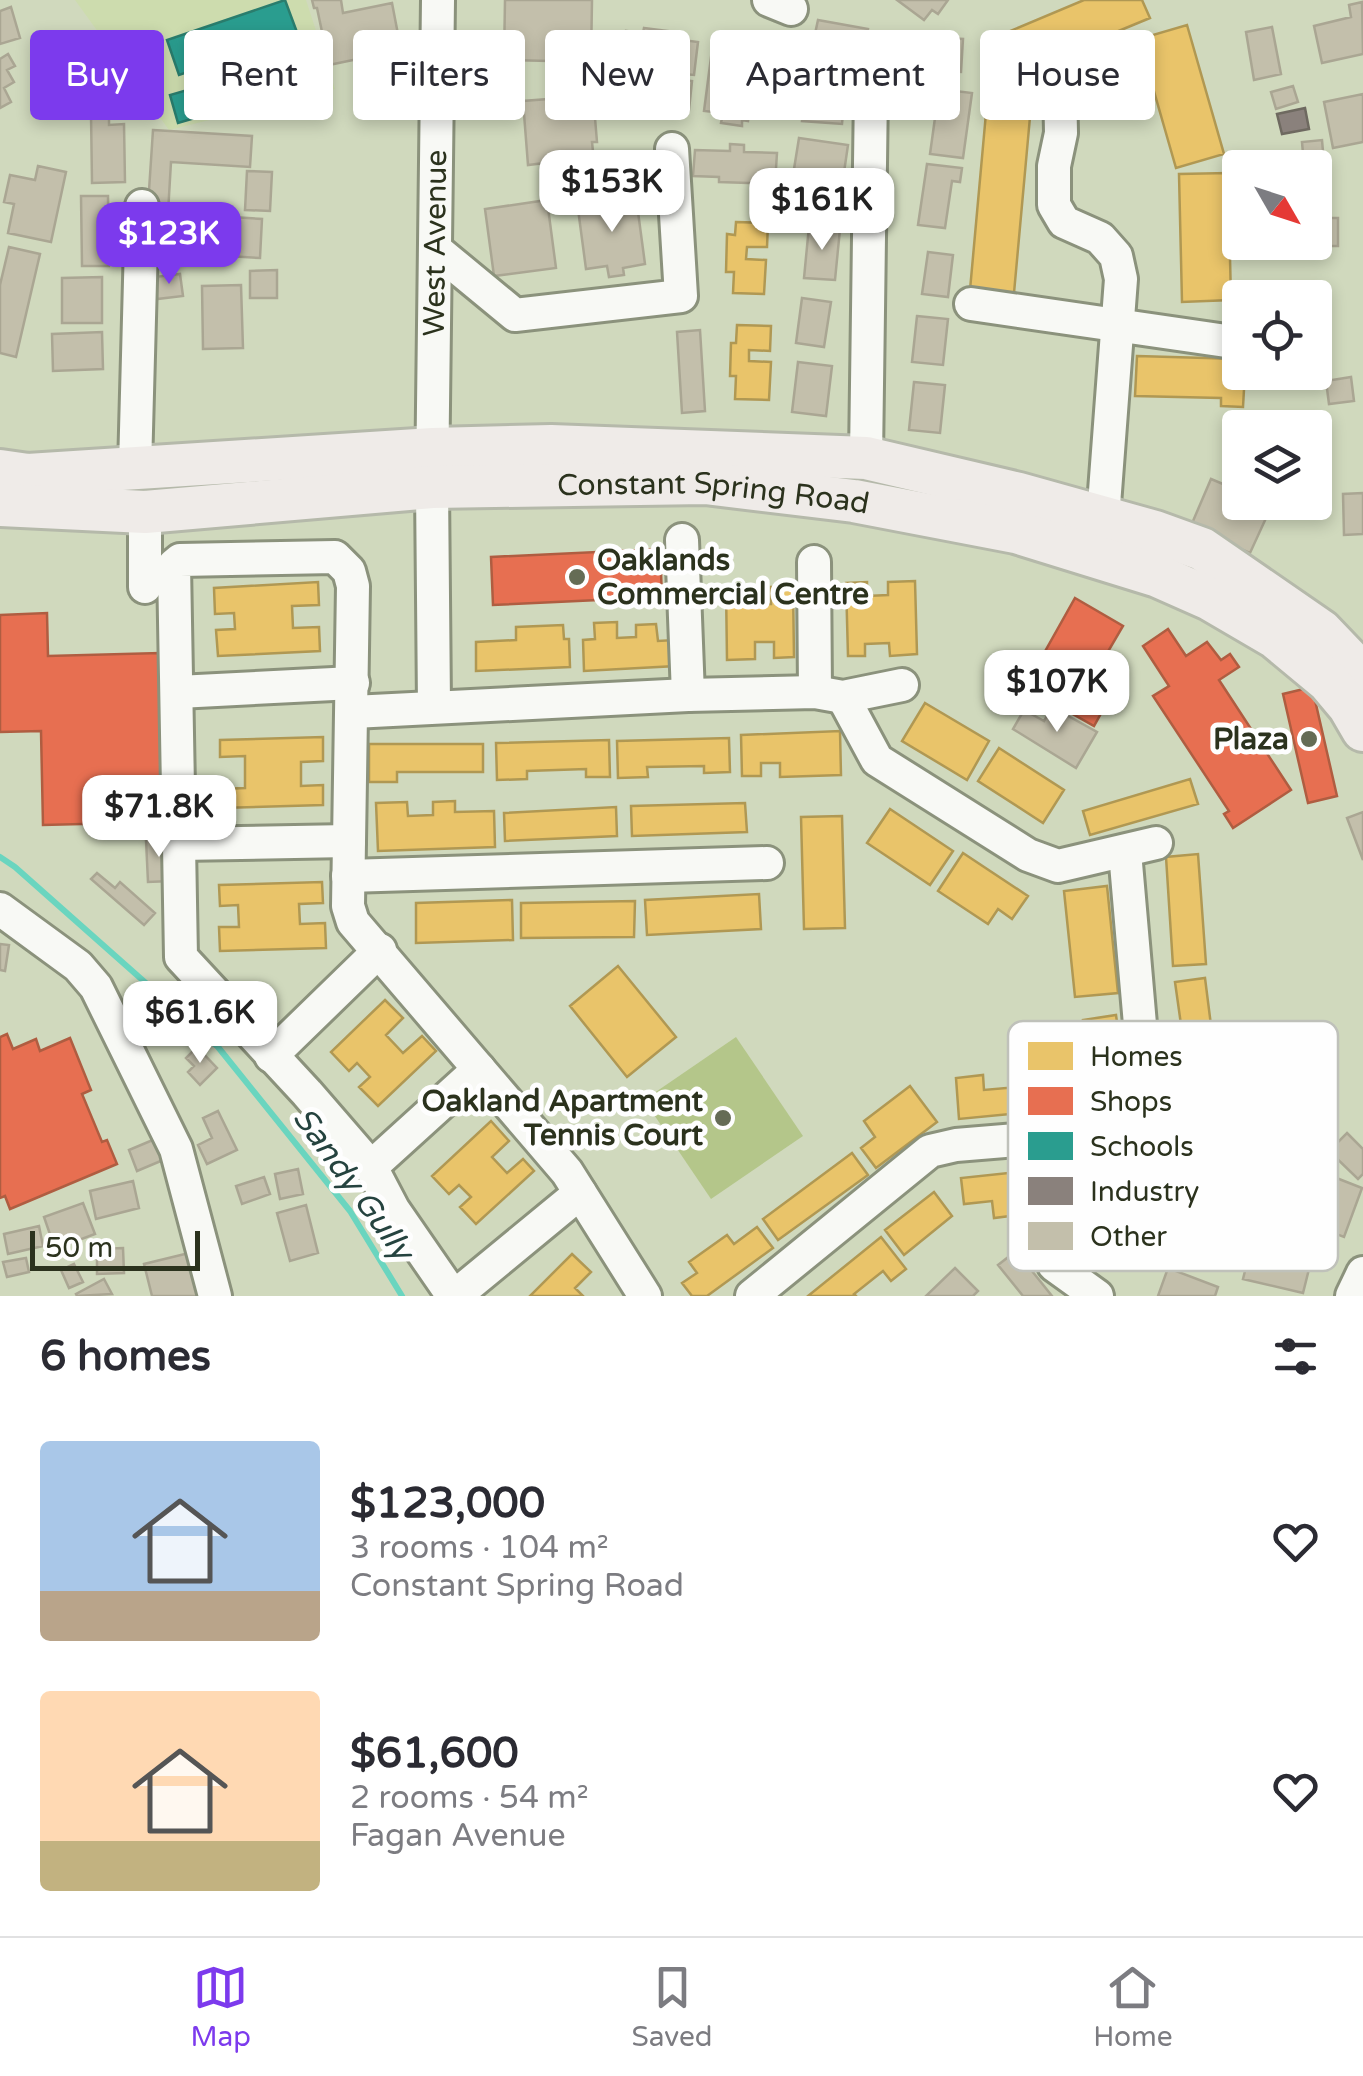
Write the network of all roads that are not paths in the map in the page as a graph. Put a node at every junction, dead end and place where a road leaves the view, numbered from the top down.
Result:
1 (438, 0) edge
2 (871, 120) edge
3 (1061, 120) edge
4 (672, 149) dead end
5 (142, 206) dead end
6 (435, 249) junction
7 (972, 304) dead end
8 (1118, 323) junction
9 (1222, 340) edge
10 (866, 458) junction
11 (136, 468) junction
12 (432, 468) junction
13 (0, 471) edge
14 (0, 504) edge
15 (145, 512) junction
16 (1103, 518) junction
17 (682, 540) dead end
18 (1202, 549) junction
19 (814, 562) dead end
20 (145, 587) dead end
21 (1363, 627) edge
22 (1354, 675) edge
23 (902, 684) dead end
24 (178, 692) junction
25 (688, 694) junction
26 (829, 694) junction
27 (353, 697) junction
28 (434, 705) junction
29 (1363, 730) edge
30 (349, 841) junction
31 (180, 844) junction
32 (766, 863) dead end
33 (348, 876) junction
34 (0, 909) edge
35 (380, 950) junction
36 (1145, 1021) edge
37 (271, 1056) junction
38 (480, 1069) junction
39 (1008, 1141) edge
40 (371, 1167) junction
41 (580, 1192) junction
42 (1063, 1271) edge
43 (1363, 1274) edge
44 (215, 1296) edge
45 (454, 1296) edge
46 (645, 1296) edge
47 (752, 1296) edge
48 (1098, 1296) edge
49 (1352, 1296) edge

1 - 6 street, West Avenue
2 - 10 street
3 - 8 street
4 - 6 street
5 - 11 street
6 - 12 street, West Avenue
7 - 8 street
8 - 9 street
8 - 16 street
10 - 12 main road, Constant Spring Road
10 - 16 main road, Constant Spring Road
11 - 12 main road, Constant Spring Road
11 - 13 main road, Constant Spring Road
12 - 15 main road, Constant Spring Road
12 - 22 main road, Constant Spring Road
12 - 28 street, West Avenue
14 - 15 main road, Constant Spring Road
15 - 20 street
16 - 18 main road, Constant Spring Road
17 - 25 street
18 - 21 main road
18 - 22 main road, Constant Spring Road
19 - 26 street
22 - 29 main road, Constant Spring Road
23 - 26 street
24 - 27 street
24 - 27 street
24 - 31 street
25 - 26 street
25 - 28 street
26 - 36 street
27 - 28 street
27 - 30 street
30 - 31 street
30 - 33 street
31 - 37 street
32 - 33 street
33 - 35 street
34 - 44 street
35 - 37 street
35 - 38 street
37 - 40 street
38 - 40 street
38 - 41 street
39 - 47 street
40 - 45 street
41 - 45 street
41 - 46 street
42 - 48 street
43 - 49 street

